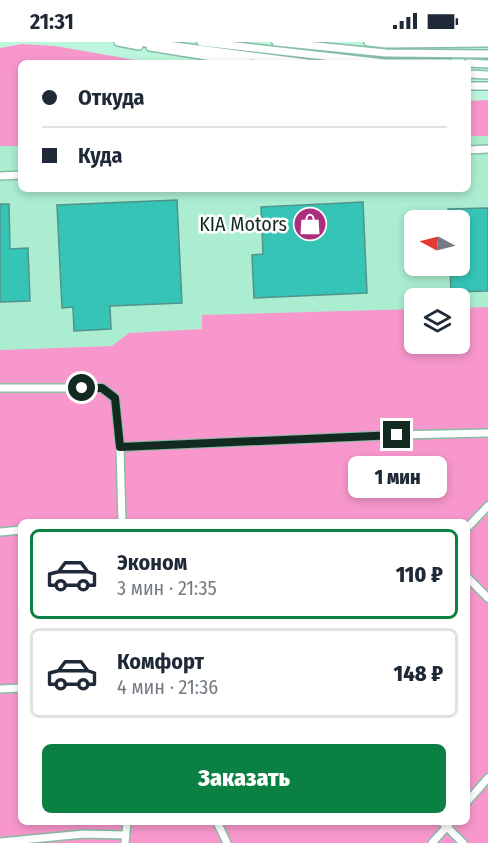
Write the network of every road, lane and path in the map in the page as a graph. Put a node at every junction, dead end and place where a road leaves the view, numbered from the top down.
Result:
1 (118, 42) edge
2 (135, 42) edge
3 (201, 42) edge
4 (276, 42) edge
5 (368, 42) edge
6 (488, 44) edge
7 (488, 54) edge
8 (231, 60) edge
9 (284, 60) edge
10 (359, 60) edge
11 (471, 63) edge
12 (488, 64) edge
13 (471, 74) edge
14 (488, 75) edge
15 (471, 86) edge
16 (488, 86) edge
17 (488, 149) edge
18 (471, 150) edge
19 (18, 175) edge
20 (0, 176) edge
21 (0, 388) edge
22 (488, 433) edge
23 (120, 447) junction
24 (488, 506) edge
25 (122, 519) edge
26 (470, 525) edge
27 (18, 530) edge
28 (0, 532) edge
29 (470, 580) edge
30 (488, 598) edge
31 (18, 688) edge
32 (0, 689) edge
33 (488, 778) edge
34 (470, 798) edge
35 (127, 825) edge
36 (218, 825) edge
37 (446, 825) edge
38 (448, 825) edge
39 (126, 835) junction
40 (0, 842) edge
41 (125, 843) edge
42 (227, 843) edge
43 (432, 843) edge
44 (463, 843) edge

1 - 8 lane
2 - 9 lane
3 - 10 lane
4 - 7 lane
5 - 6 lane
11 - 12 lane
13 - 14 lane
15 - 16 lane
17 - 18 lane
19 - 20 lane
21 - 23 lane
22 - 23 lane
23 - 25 lane
24 - 26 lane
27 - 28 lane
29 - 30 lane
31 - 32 lane
33 - 34 lane
35 - 39 lane
36 - 42 lane
37 - 43 lane
38 - 44 lane
39 - 40 lane
39 - 41 lane

